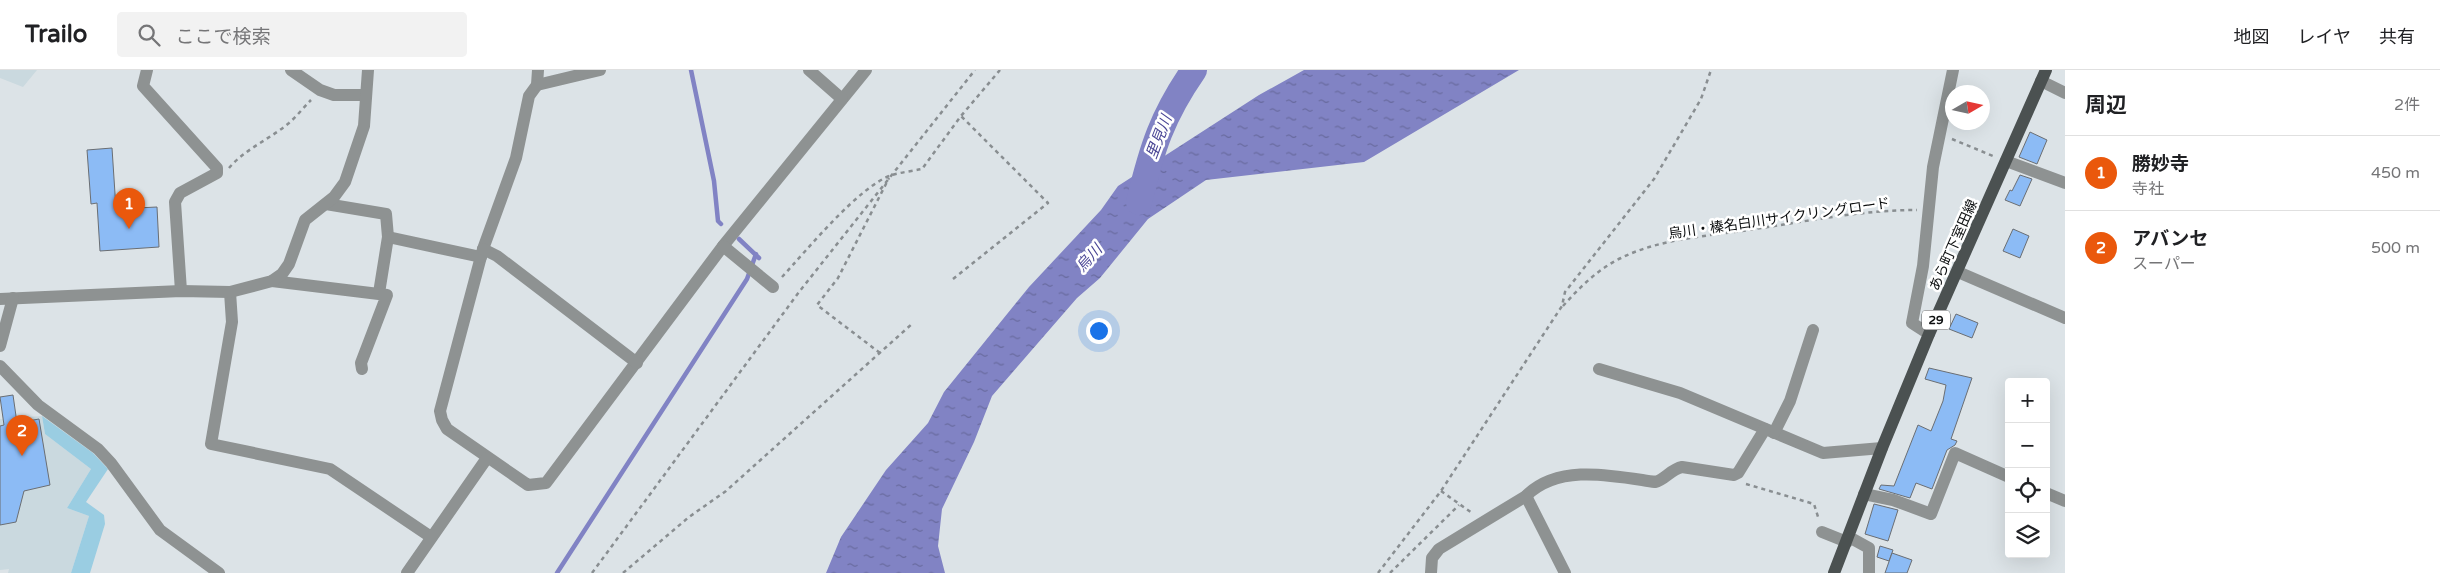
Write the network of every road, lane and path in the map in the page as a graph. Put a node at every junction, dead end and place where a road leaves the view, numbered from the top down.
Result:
1 (148, 70) edge
2 (291, 70) edge
3 (368, 70) edge
4 (538, 70) edge
5 (600, 70) edge
6 (809, 70) edge
7 (866, 70) edge
8 (975, 70) edge
9 (1000, 70) edge
10 (1711, 70) edge
11 (1953, 70) edge
12 (2044, 75) edge
13 (537, 85) junction
14 (320, 90) junction
15 (2065, 93) edge
16 (366, 95) junction
17 (842, 99) junction
18 (961, 116) junction
19 (1939, 134) junction
20 (2006, 161) junction
21 (217, 172) junction
22 (890, 175) junction
23 (2065, 183) edge
24 (326, 204) junction
25 (1929, 210) junction
26 (388, 237) junction
27 (723, 246) junction
28 (482, 253) junction
29 (1958, 272) junction
30 (953, 279) dead end
31 (272, 281) junction
32 (773, 287) joint
33 (181, 291) junction
34 (230, 292) junction
35 (379, 293) junction
36 (0, 298) edge
37 (14, 298) junction
38 (1562, 306) junction
39 (2065, 318) edge
40 (913, 323) dead end
41 (1813, 330) dead end
42 (1929, 334) junction
43 (0, 346) edge
44 (880, 353) junction
45 (637, 363) junction
46 (0, 366) edge
47 (362, 369) dead end
48 (1599, 370) dead end
49 (1770, 431) junction
50 (1882, 448) junction
51 (487, 458) junction
52 (2005, 474) edge
53 (1738, 481) dead end
54 (1441, 491) junction
55 (1864, 494) junction
56 (2050, 495) edge
57 (1526, 496) junction
58 (2065, 501) edge
59 (1822, 532) joint
60 (431, 537) junction
61 (1848, 539) junction
62 (219, 573) edge
63 (407, 573) edge
64 (592, 573) edge
65 (623, 573) edge
66 (1378, 573) edge
67 (1390, 573) edge
68 (1431, 573) edge
69 (1566, 573) edge
70 (1834, 573) edge
71 (1869, 573) edge

1 - 21 street
2 - 14 street
3 - 16 street
4 - 13 street
5 - 13 street
6 - 17 street
7 - 17 street
8 - 22 path
9 - 18 path
10 - 38 path, 烏川・榛名白川サイクリングロード
11 - 19 street
12 - 15 street
12 - 20 main road, あら町下室田線 / 29
13 - 28 street
14 - 16 street
14 - 21 path
16 - 24 street
17 - 27 street
18 - 22 path
18 - 30 path
19 - 20 path
19 - 25 street
20 - 23 street
20 - 29 main road, あら町下室田線 / 29
21 - 33 street
22 - 32 path
22 - 44 path
22 - 64 path
24 - 26 street
24 - 31 street
25 - 38 path, 烏川・榛名白川サイクリングロード
25 - 42 street
26 - 28 street
26 - 35 street
27 - 32 street
27 - 45 street
28 - 45 street
28 - 51 street
29 - 39 street
29 - 42 main road, あら町下室田線 / 29
31 - 34 street
31 - 35 street
33 - 34 street
33 - 37 street
34 - 60 street
35 - 47 street
36 - 37 street
37 - 43 street
38 - 54 path, 烏川・榛名白川サイクリングロード
40 - 44 path
41 - 49 street
42 - 50 main road, あら町下室田線 / 29
44 - 65 path
45 - 51 street
46 - 62 street
48 - 49 street
49 - 50 street
49 - 57 street
50 - 55 main road, あら町下室田線 / 29
51 - 60 street
52 - 55 street
53 - 59 path
54 - 66 path, 烏川・榛名白川サイクリングロード
54 - 67 path
55 - 61 main road, あら町下室田線 / 29
56 - 58 street
57 - 68 street
57 - 69 street
59 - 61 street
60 - 63 street
61 - 70 main road, あら町下室田線 / 29
61 - 71 street

